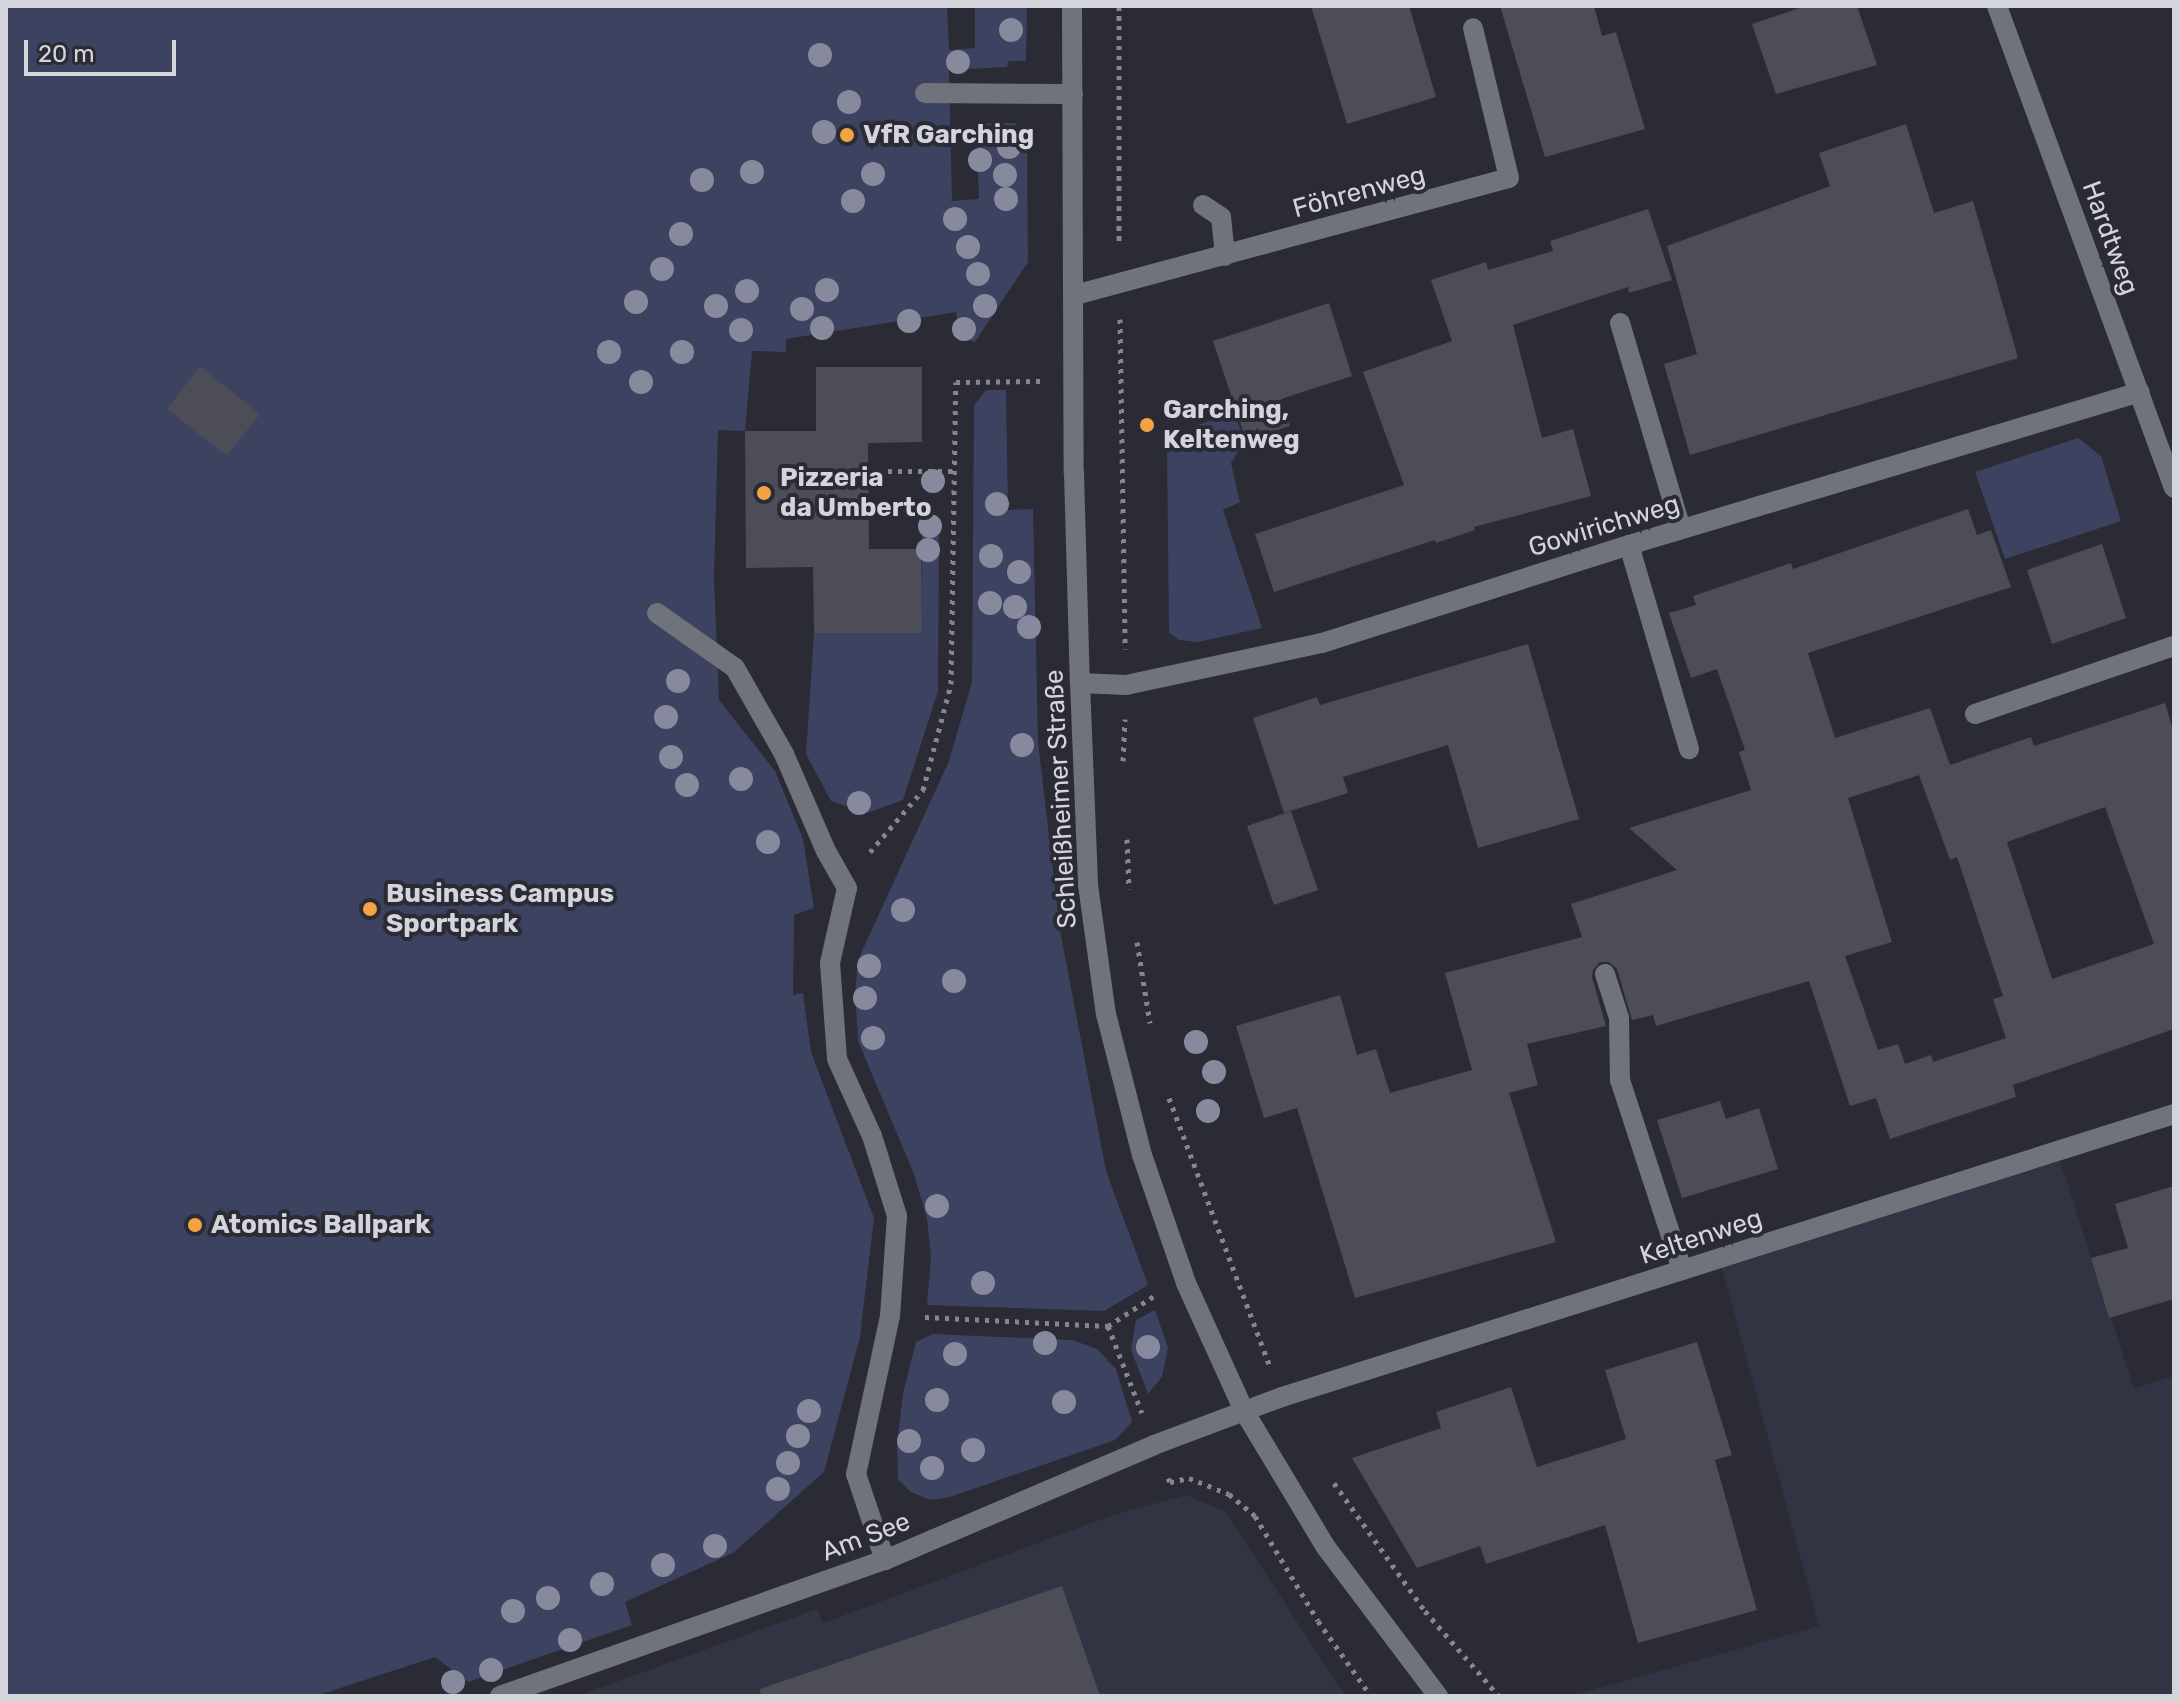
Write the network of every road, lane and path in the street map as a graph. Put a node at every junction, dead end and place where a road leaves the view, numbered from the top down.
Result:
1 (1072, 6) edge
2 (1997, 6) edge
3 (1473, 28) dead end
4 (925, 93) dead end
5 (1073, 94) junction
6 (1203, 205) dead end
7 (1225, 256) junction
8 (1075, 295) junction
9 (1620, 323) dead end
10 (1121, 378) dead end
11 (1074, 380) junction
12 (2140, 392) junction
13 (868, 471) dead end
14 (954, 471) junction
15 (2174, 488) edge
16 (1681, 529) junction
17 (1629, 545) junction
18 (657, 613) dead end
19 (2174, 646) edge
20 (1080, 683) junction
21 (1975, 714) dead end
22 (1689, 749) dead end
23 (847, 888) junction
24 (1605, 974) dead end
25 (2174, 1114) edge
26 (1233, 1266) dead end
27 (1682, 1270) junction
28 (1186, 1283) junction
29 (890, 1316) junction
30 (1108, 1326) junction
31 (1244, 1411) junction
32 (1154, 1445) junction
33 (1333, 1481) dead end
34 (885, 1560) junction
35 (500, 1696) edge
36 (1371, 1696) edge
37 (1438, 1696) edge
38 (1499, 1696) edge

1 - 5 street, Schleißheimer Straße
2 - 12 street, Hardtweg
3 - 7 street, Föhrenweg
4 - 5 street
5 - 8 street, Schleißheimer Straße
6 - 7 street
7 - 8 street, Föhrenweg
8 - 11 street, Schleißheimer Straße
9 - 16 street
10 - 11 path
11 - 14 path
11 - 20 street, Schleißheimer Straße
12 - 15 street, Hardtweg
12 - 16 street, Gowirichweg
13 - 14 path
14 - 23 path
16 - 17 street, Gowirichweg
17 - 20 street, Gowirichweg
17 - 22 street
18 - 23 street
19 - 21 street
20 - 28 street, Schleißheimer Straße
23 - 29 street
24 - 27 street
25 - 27 street, Keltenweg
26 - 28 path
27 - 31 street, Keltenweg
28 - 30 path
28 - 31 street, Schleißheimer Straße
29 - 30 path
29 - 34 street
30 - 32 path
31 - 32 street, Am See
31 - 37 street, Schleißheimer Straße
32 - 34 street, Am See
32 - 36 path
33 - 38 path
34 - 35 street, Am See

